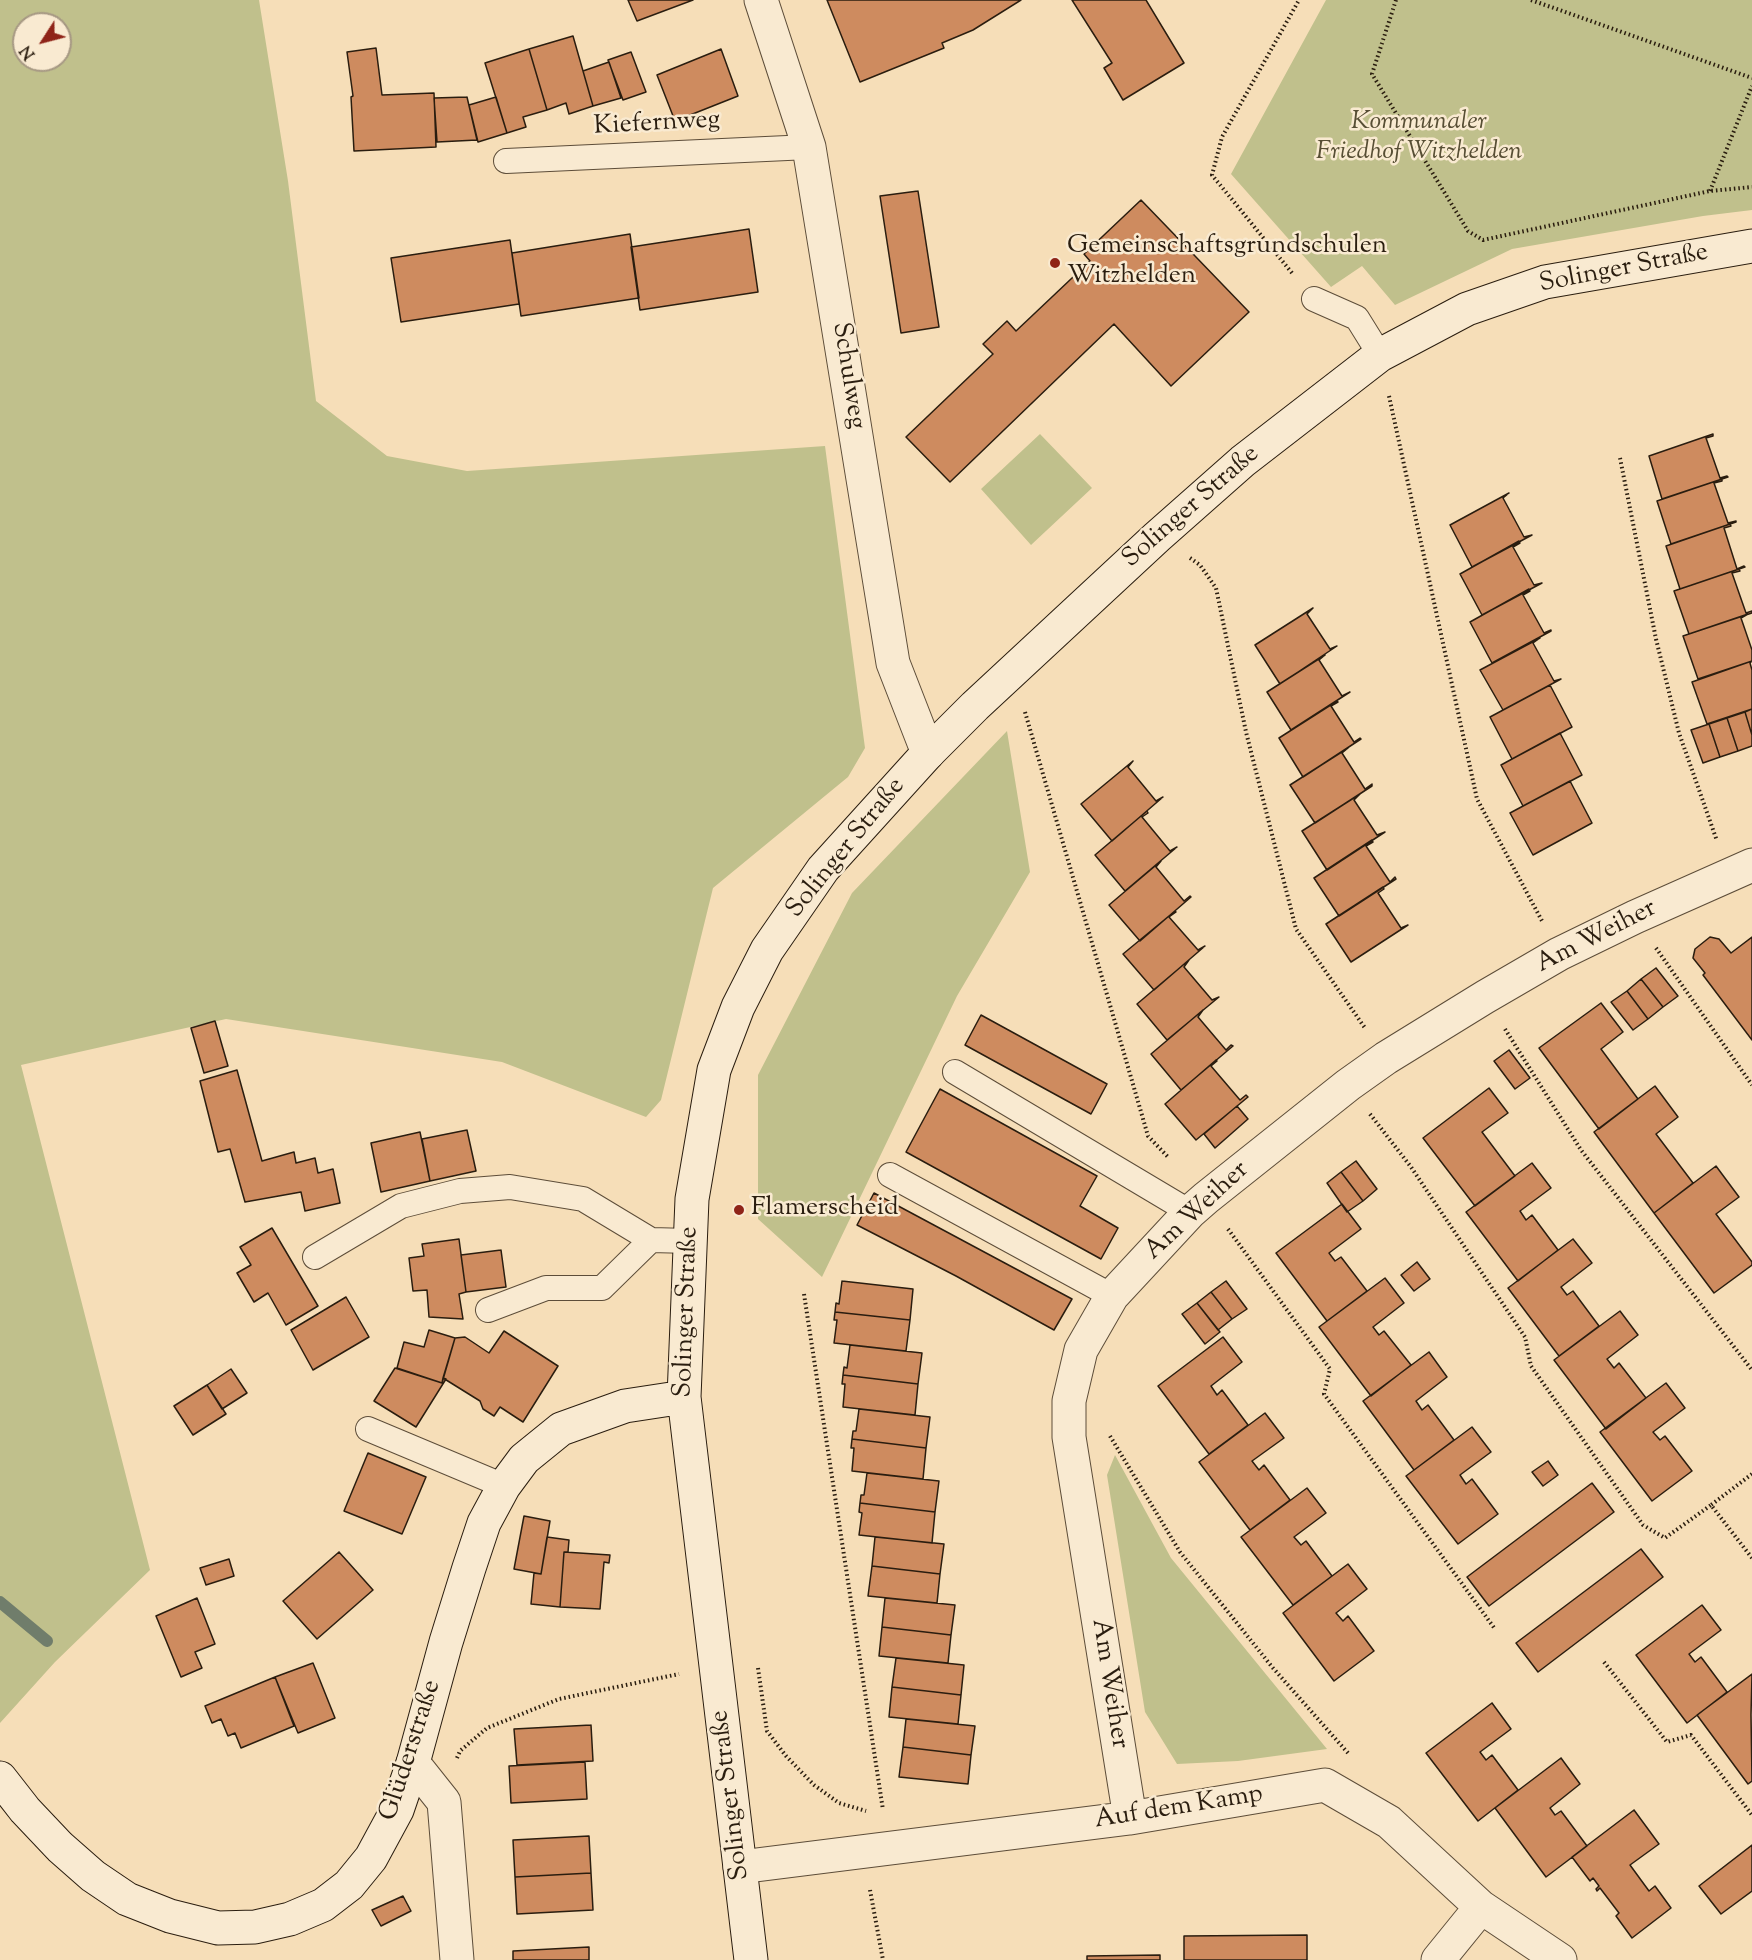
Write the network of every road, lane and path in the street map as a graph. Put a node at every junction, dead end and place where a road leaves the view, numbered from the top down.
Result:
1 (761, 0) edge
2 (1299, 0) edge
3 (1396, 0) edge
4 (1531, 0) edge
5 (1752, 78) edge
6 (1752, 86) edge
7 (809, 147) junction
8 (506, 161) dead end
9 (1752, 187) edge
10 (1710, 191) junction
11 (1752, 246) edge
12 (1314, 299) joint
13 (1380, 355) junction
14 (1620, 458) dead end
15 (1156, 537) junction
16 (1006, 678) junction
17 (928, 753) junction
18 (1740, 869) edge
19 (1635, 917) junction
20 (1559, 954) junction
21 (1485, 997) junction
22 (1386, 1058) junction
23 (955, 1072) dead end
24 (1348, 1085) junction
25 (1752, 1085) edge
26 (890, 1175) dead end
27 (1198, 1205) junction
28 (651, 1240) junction
29 (690, 1241) junction
30 (315, 1257) dead end
31 (804, 1294) dead end
32 (1112, 1296) junction
33 (488, 1310) dead end
34 (1752, 1370) edge
35 (684, 1397) junction
36 (1069, 1401) junction
37 (368, 1429) dead end
38 (1752, 1474) edge
39 (504, 1486) junction
40 (1711, 1505) junction
41 (1752, 1558) edge
42 (1495, 1629) dead end
43 (1604, 1662) dead end
44 (717, 1670) junction
45 (1356, 1761) dead end
46 (413, 1763) junction
47 (0, 1778) edge
48 (444, 1802) junction
49 (1752, 1815) edge
50 (884, 1816) junction
51 (1130, 1818) junction
52 (882, 1850) junction
53 (740, 1867) junction
54 (1481, 1907) junction
55 (457, 1960) edge
56 (751, 1960) edge
57 (883, 1960) edge
58 (1438, 1960) edge
59 (1560, 1960) edge

1 - 7 main road, Schulweg
2 - 12 path
3 - 10 path
4 - 5 path
6 - 10 path
7 - 8 lane, Kiefernweg
7 - 17 main road, Schulweg
9 - 10 path
11 - 13 main road, Solinger Straße
12 - 13 lane
13 - 15 main road, Solinger Straße
13 - 20 path
14 - 18 path
15 - 16 main road, Solinger Straße
15 - 22 path
16 - 17 main road, Solinger Straße
16 - 27 path
17 - 29 main road, Solinger Straße
18 - 19 main road, Am Weiher
19 - 20 main road, Am Weiher
19 - 25 path
20 - 21 main road, Am Weiher
21 - 22 main road, Am Weiher
21 - 34 path
22 - 24 main road, Am Weiher
23 - 27 lane
24 - 27 main road, Am Weiher
24 - 40 path
26 - 32 lane
27 - 32 main road, Am Weiher
27 - 42 path
28 - 29 lane
28 - 30 lane
28 - 33 lane
29 - 35 main road, Solinger Straße
31 - 50 path
32 - 36 main road, Am Weiher
35 - 39 main road, Glüderstraße
35 - 44 main road, Solinger Straße
36 - 45 path
36 - 51 main road, Am Weiher
37 - 39 lane
38 - 40 path
39 - 46 main road, Glüderstraße
40 - 41 path
43 - 49 path
44 - 48 path
44 - 50 path
44 - 53 main road, Solinger Straße
46 - 47 main road, Glüderstraße
46 - 48 main road
48 - 55 main road
50 - 52 path
51 - 52 main road, Auf dem Kamp
51 - 54 main road, Auf dem Kamp
52 - 53 main road, Auf dem Kamp
52 - 57 path
53 - 56 main road, Solinger Straße
54 - 58 main road
54 - 59 main road, Auf dem Kamp

